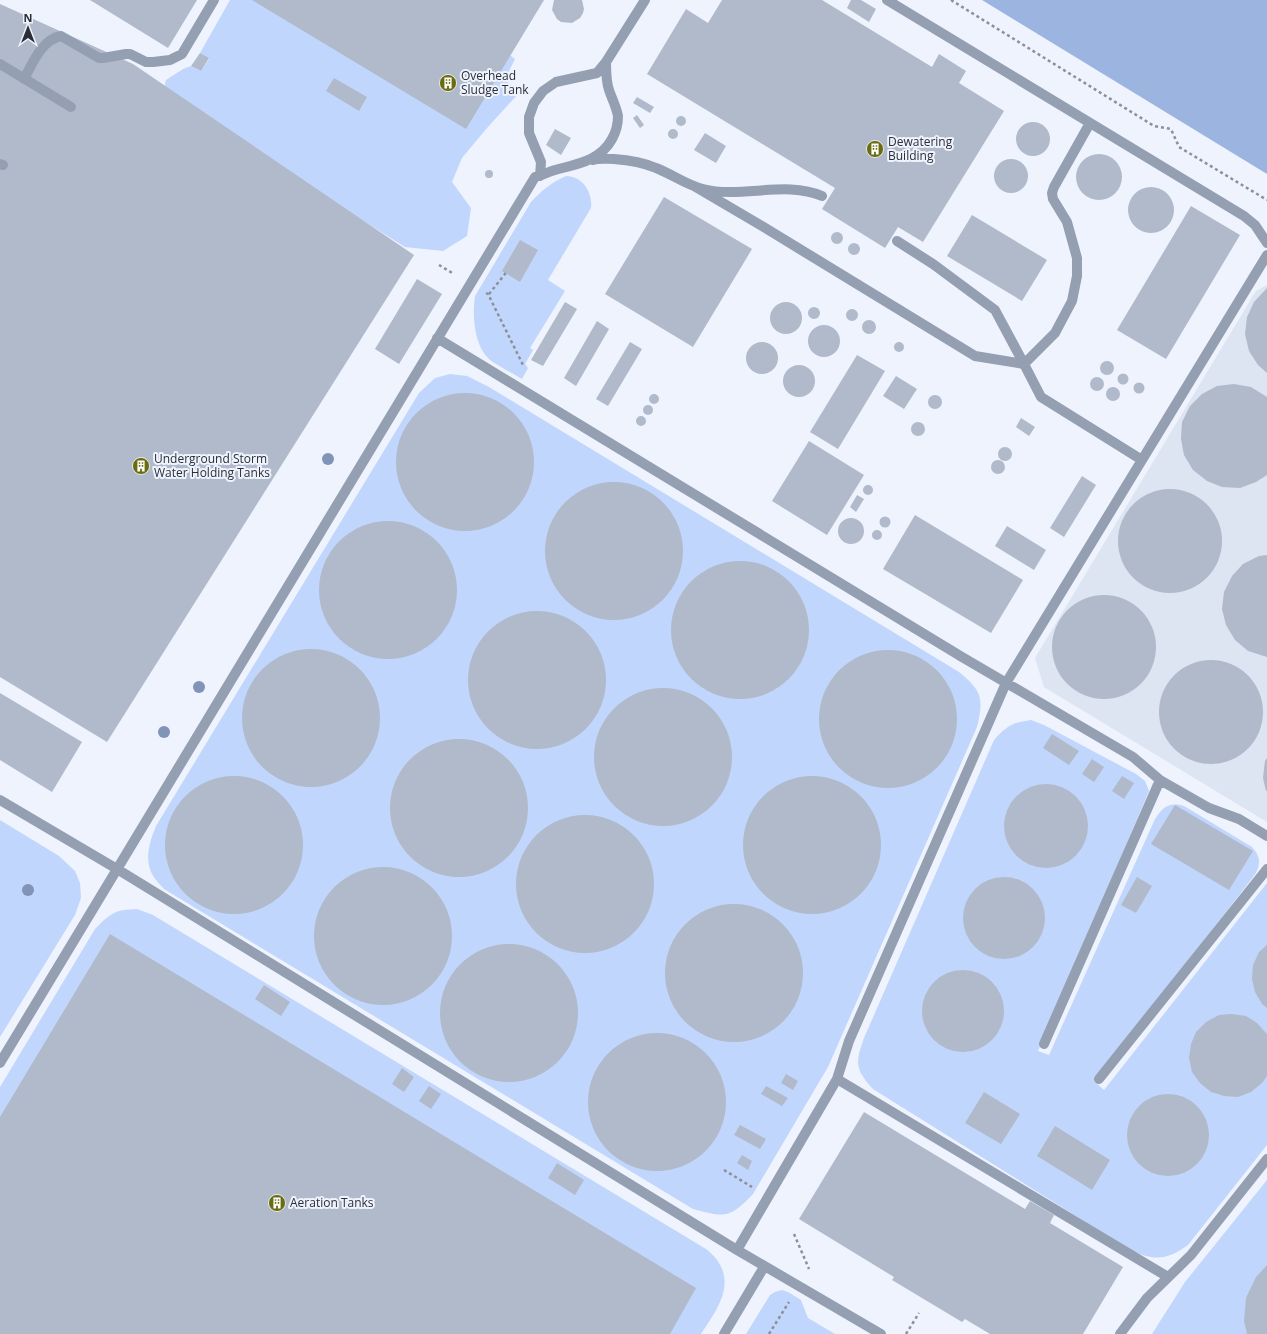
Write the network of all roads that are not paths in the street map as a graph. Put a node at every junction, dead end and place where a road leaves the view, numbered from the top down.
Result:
1 (214, 0) edge
2 (645, 0) edge
3 (887, 0) edge
4 (606, 62) junction
5 (0, 64) edge
6 (24, 79) junction
7 (71, 107) dead end
8 (1090, 123) junction
9 (583, 163) junction
10 (540, 176) junction
11 (694, 186) junction
12 (822, 196) dead end
13 (898, 241) dead end
14 (1267, 244) edge
15 (1267, 255) edge
16 (438, 338) junction
17 (1024, 364) junction
18 (1142, 460) junction
19 (1006, 683) junction
20 (1160, 780) junction
21 (0, 800) edge
22 (1267, 836) edge
23 (117, 869) junction
24 (1267, 870) edge
25 (1044, 1044) dead end
26 (0, 1063) edge
27 (838, 1079) junction
28 (1099, 1079) dead end
29 (1267, 1159) edge
30 (737, 1250) junction
31 (764, 1267) junction
32 (1168, 1276) junction
33 (724, 1334) edge
34 (881, 1334) edge
35 (1120, 1334) edge

1 - 6 lane
2 - 4 lane
3 - 8 lane
4 - 9 lane
4 - 10 lane
5 - 6 lane
6 - 7 lane
8 - 14 lane
8 - 17 lane
9 - 10 lane
9 - 11 lane
10 - 16 lane
11 - 12 lane
11 - 17 lane
13 - 17 lane
15 - 18 lane
16 - 19 lane
16 - 23 lane
17 - 18 lane
18 - 19 lane
19 - 20 lane
19 - 27 lane
20 - 22 lane
20 - 25 lane
21 - 23 lane
23 - 26 lane
23 - 30 lane
24 - 28 lane
27 - 30 lane
27 - 32 lane
29 - 32 lane
30 - 31 lane
31 - 33 lane
31 - 34 lane
32 - 35 lane

